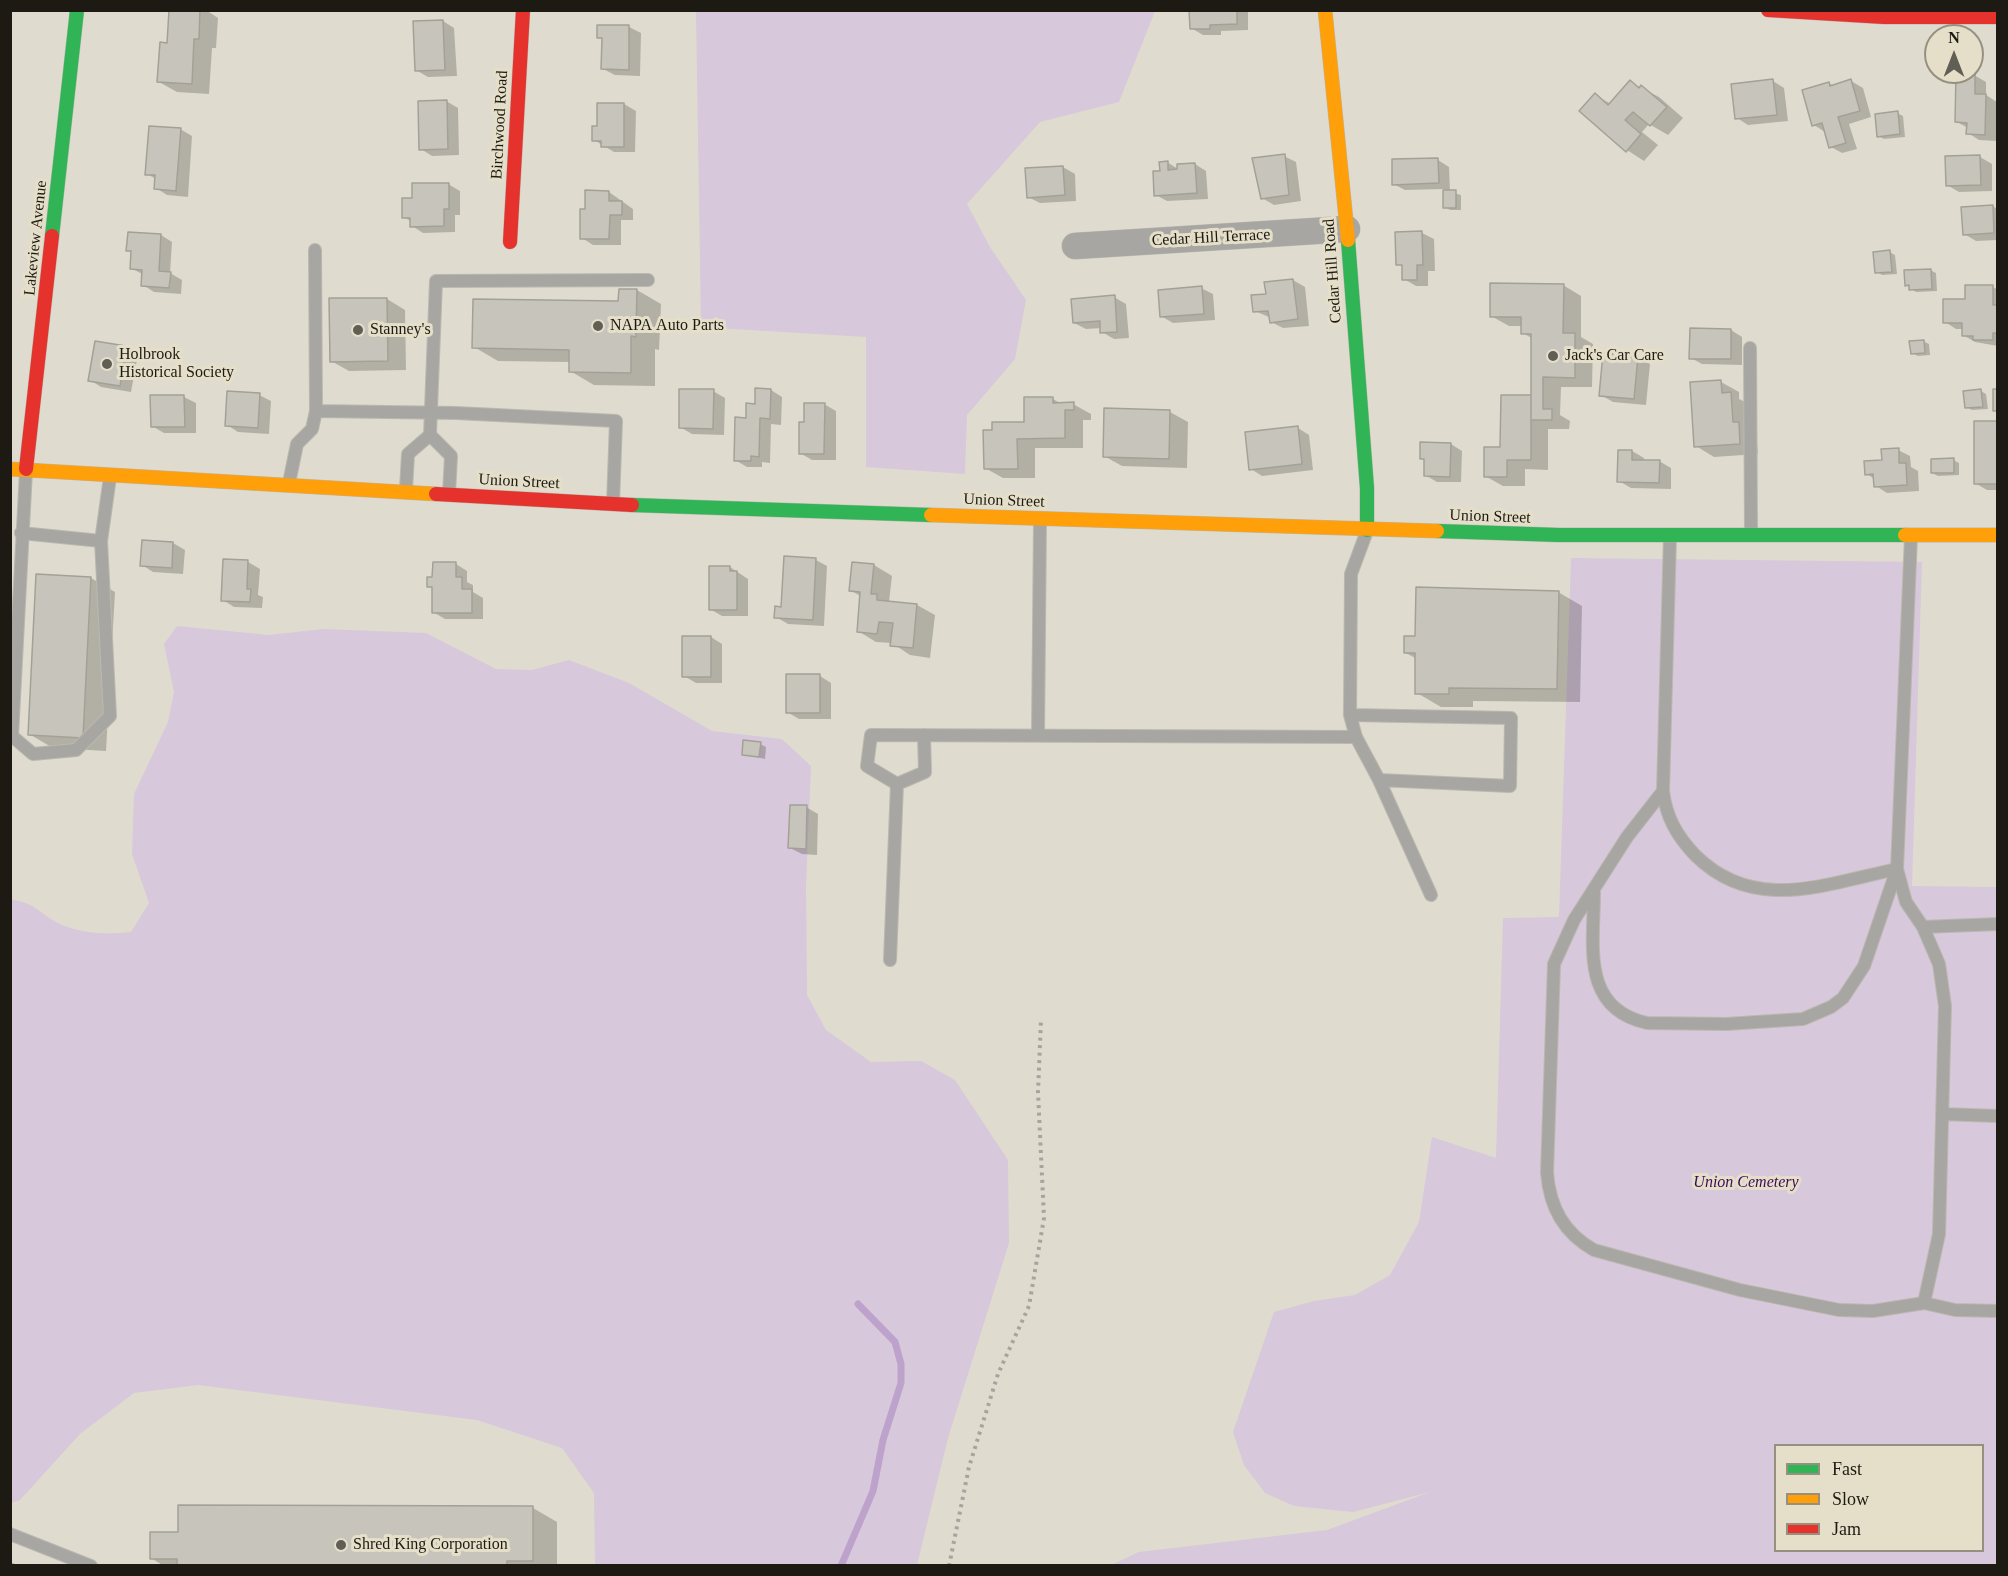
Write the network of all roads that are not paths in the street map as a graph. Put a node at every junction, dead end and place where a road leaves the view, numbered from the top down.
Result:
1 (77, 10) edge
2 (523, 10) edge
3 (1325, 10) edge
4 (1768, 10) edge
5 (1998, 18) edge
6 (1347, 229) junction
7 (510, 242) dead end
8 (1075, 246) dead end
9 (315, 250) dead end
10 (648, 280) dead end
11 (1750, 348) dead end
12 (316, 411) junction
13 (431, 412) junction
14 (430, 435) junction
15 (10, 469) edge
16 (26, 470) junction
17 (111, 474) junction
18 (289, 484) junction
19 (406, 492) junction
20 (449, 495) junction
21 (613, 504) junction
22 (1040, 519) junction
23 (1367, 530) junction
24 (21, 533) junction
25 (1670, 534) junction
26 (1751, 534) junction
27 (1911, 534) junction
28 (1998, 535) edge
29 (101, 541) junction
30 (1350, 715) junction
31 (924, 735) junction
32 (1038, 735) junction
33 (1356, 737) junction
34 (1379, 780) junction
35 (897, 784) junction
36 (1663, 791) junction
37 (1897, 869) junction
38 (1594, 892) junction
39 (1431, 895) dead end
40 (1998, 924) edge
41 (1923, 927) junction
42 (891, 960) dead end
43 (1942, 1114) junction
44 (1998, 1116) edge
45 (1924, 1303) junction
46 (1998, 1311) edge
47 (10, 1534) edge
48 (91, 1566) edge

1 - 16 main road, Lakeview Avenue
2 - 7 main road, Birchwood Road
3 - 6 main road, Cedar Hill Road
4 - 5 main road
6 - 8 street, Cedar Hill Terrace
6 - 23 main road, Cedar Hill Road
9 - 12 lane
10 - 13 lane
11 - 26 lane
12 - 13 lane
12 - 18 lane
13 - 14 lane
13 - 21 lane
14 - 19 lane
14 - 20 lane
15 - 16 main road, Union Street
16 - 17 main road, Union Street
16 - 24 lane
17 - 18 main road, Union Street
17 - 29 lane
18 - 19 main road, Union Street
19 - 20 main road, Union Street
20 - 21 main road, Union Street
21 - 22 main road, Union Street
22 - 23 main road, Union Street
22 - 32 lane
23 - 25 main road, Union Street
23 - 30 lane
24 - 29 lane
24 - 29 lane
25 - 26 main road, Union Street
25 - 36 lane
26 - 27 main road, Union Street
27 - 28 main road, Union Street
27 - 37 lane
30 - 33 lane
30 - 34 lane
31 - 32 lane
31 - 35 lane
31 - 35 lane
32 - 33 lane
33 - 34 lane
34 - 39 lane
35 - 42 lane
36 - 37 lane
36 - 38 lane
37 - 38 lane
37 - 41 lane
38 - 45 lane
40 - 41 lane
41 - 43 lane
43 - 44 lane
43 - 45 lane
45 - 46 lane
47 - 48 lane

